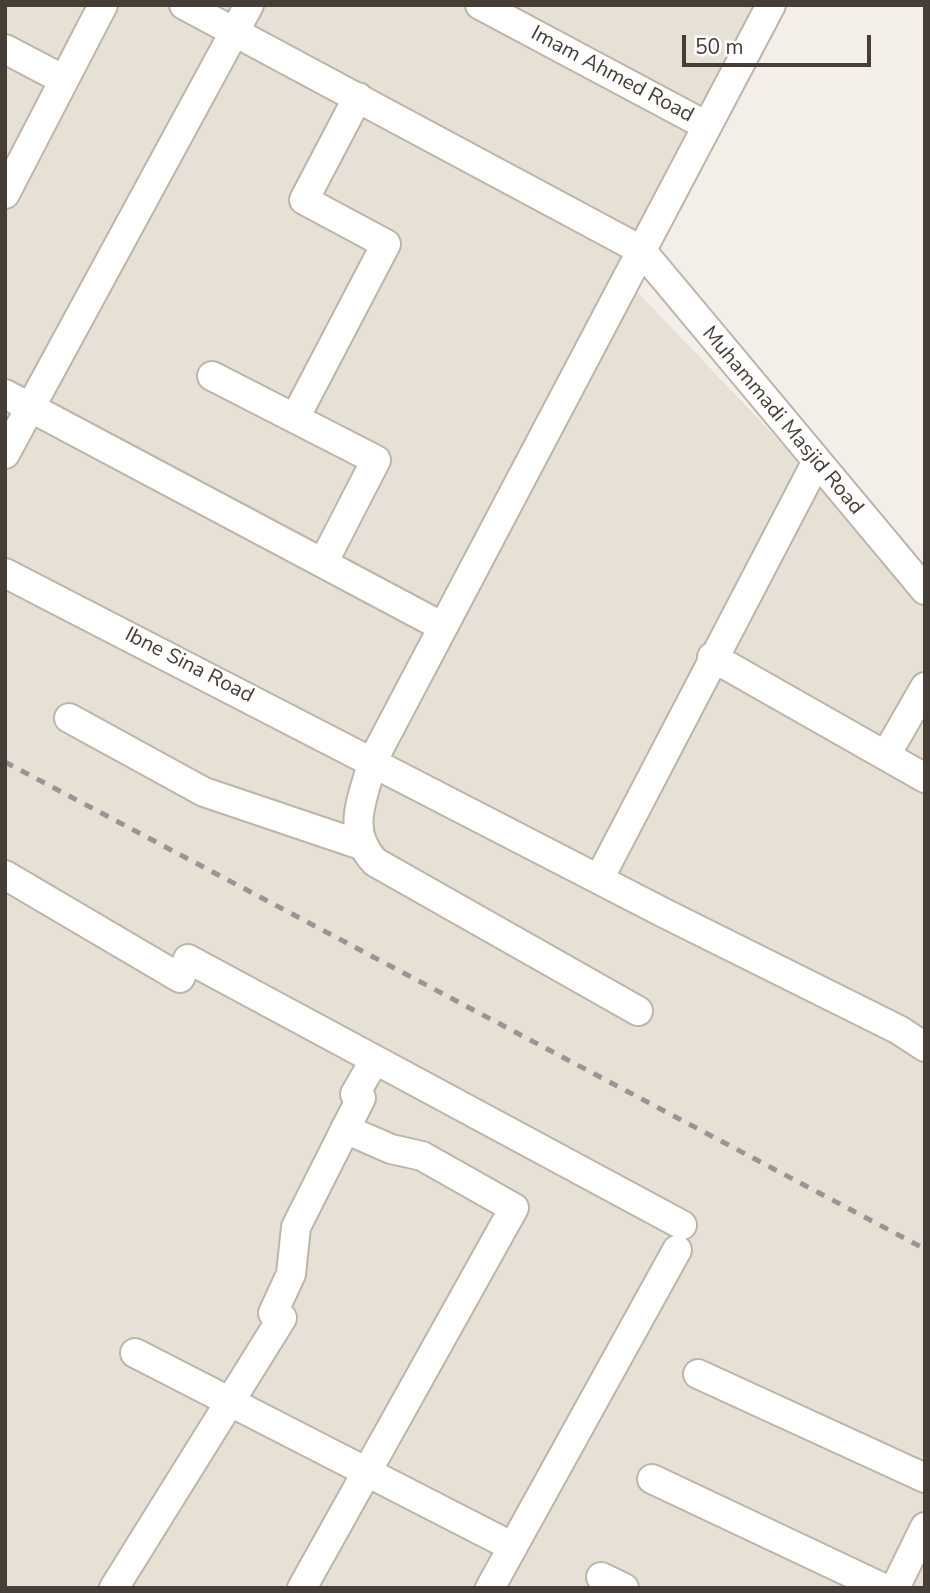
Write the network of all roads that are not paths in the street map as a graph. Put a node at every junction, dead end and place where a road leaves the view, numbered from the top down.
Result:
1 (103, 5) edge
2 (184, 5) edge
3 (249, 5) edge
4 (771, 5) edge
5 (492, 8) edge
6 (235, 31) junction
7 (5, 49) edge
8 (64, 80) junction
9 (358, 97) junction
10 (707, 126) junction
11 (5, 194) edge
12 (641, 250) junction
13 (212, 376) dead end
14 (5, 394) edge
15 (31, 407) junction
16 (295, 418) junction
17 (5, 454) edge
18 (816, 463) junction
19 (323, 563) junction
20 (5, 573) edge
21 (925, 590) edge
22 (443, 627) junction
23 (712, 657) junction
24 (925, 687) edge
25 (69, 718) dead end
26 (886, 755) junction
27 (373, 761) junction
28 (925, 778) edge
29 (361, 845) junction
30 (5, 874) edge
31 (599, 879) junction
32 (638, 1011) dead end
33 (925, 1046) edge
34 (374, 1061) junction
35 (345, 1129) junction
36 (135, 1353) dead end
37 (698, 1374) dead end
38 (230, 1402) junction
39 (366, 1472) junction
40 (925, 1478) edge
41 (652, 1479) dead end
42 (925, 1527) edge
43 (513, 1547) junction
44 (909, 1574) edge
45 (114, 1588) edge
46 (302, 1588) edge
47 (490, 1588) edge
48 (883, 1588) edge

1 - 8 street
2 - 6 street
3 - 6 street
4 - 10 street
5 - 10 street, Imam Ahmed Road
6 - 9 street
6 - 15 street
7 - 8 street
8 - 11 street
9 - 12 street
9 - 16 street
10 - 12 street
12 - 18 street, Muhammadi Masjid Road
12 - 22 street
13 - 16 street
14 - 15 street
15 - 17 street
15 - 19 street
16 - 19 street
18 - 21 street, Muhammadi Masjid Road
18 - 23 street
19 - 22 street
20 - 27 street, Ibne Sina Road
22 - 27 street
23 - 26 street
23 - 31 street
24 - 26 street
25 - 29 street
26 - 28 street
27 - 29 street
27 - 31 street, Ibne Sina Road
29 - 32 street
30 - 34 street
31 - 33 street, Ibne Sina Road
34 - 35 street
34 - 43 street
35 - 38 street
35 - 39 street
36 - 38 street
37 - 40 street
38 - 39 street
38 - 45 street
39 - 43 street
39 - 46 street
41 - 48 street
42 - 44 street
43 - 47 street

